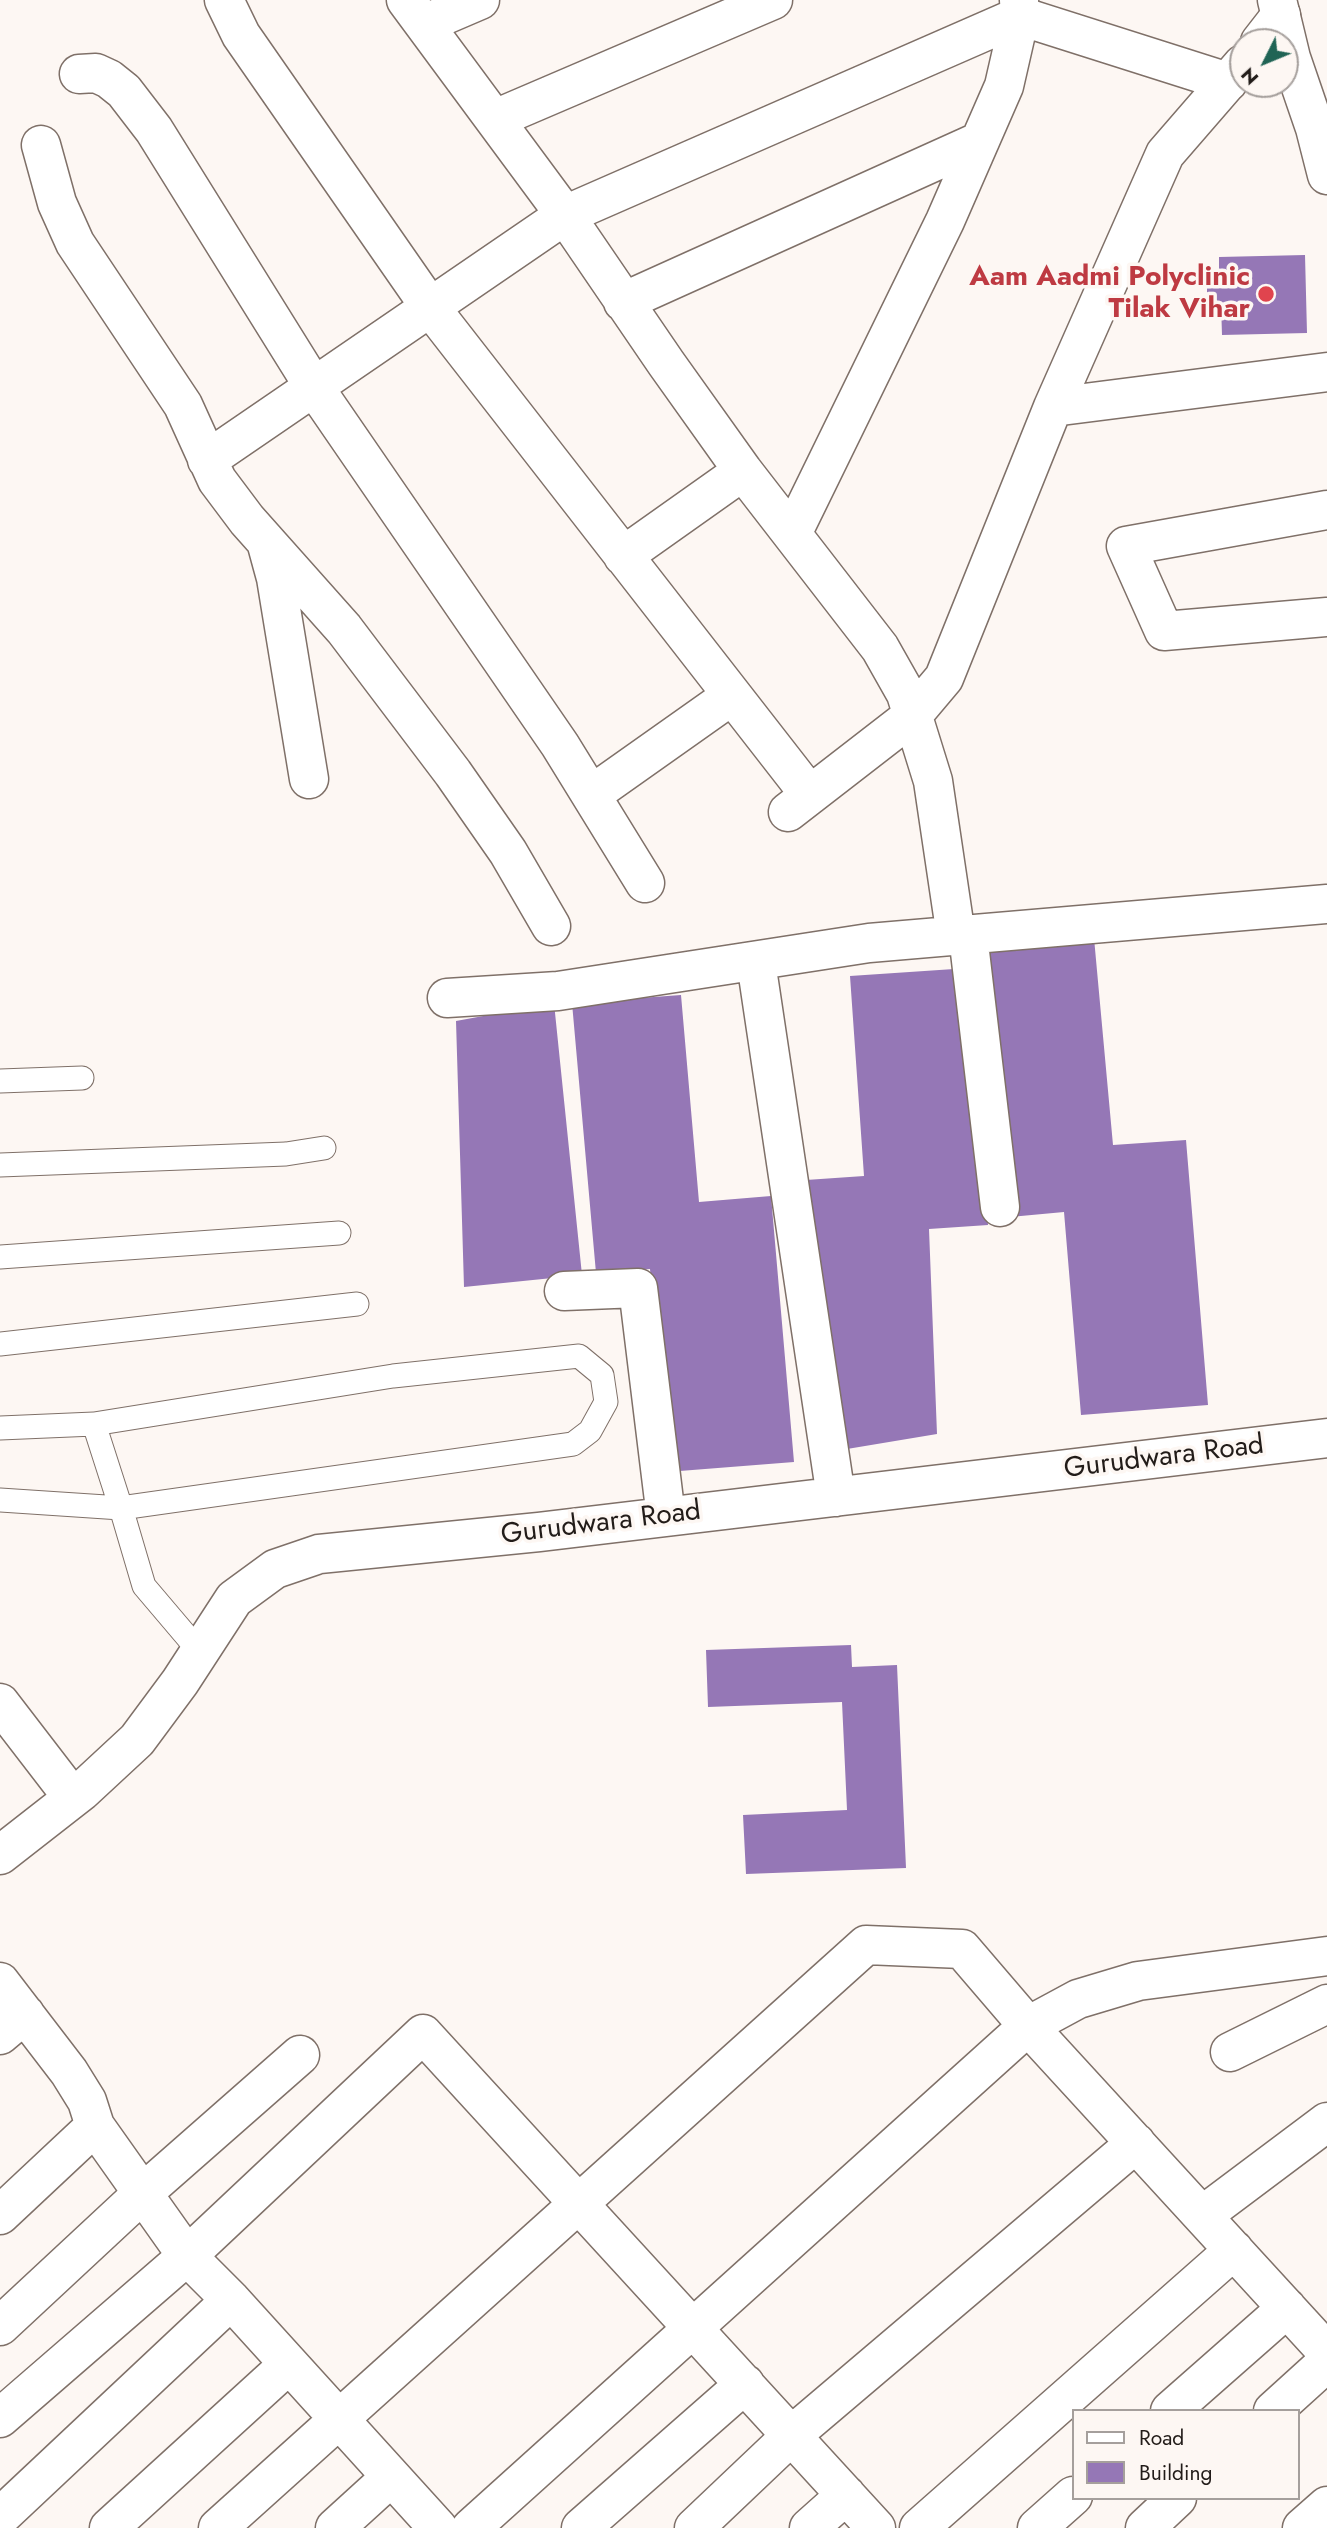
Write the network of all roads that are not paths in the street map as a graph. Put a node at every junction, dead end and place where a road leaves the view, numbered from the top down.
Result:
1 (224, 0) edge
2 (480, 0) edge
3 (773, 0) edge
4 (1019, 8) edge
5 (415, 12) edge
6 (1272, 19) edge
7 (1229, 71) edge
8 (79, 74) dead end
9 (1229, 81) edge
10 (495, 119) junction
11 (1321, 128) edge
12 (980, 141) junction
13 (40, 145) dead end
14 (1327, 175) edge
15 (565, 215) junction
16 (624, 302) junction
17 (430, 307) junction
18 (1327, 372) edge
19 (314, 387) junction
20 (1053, 407) junction
21 (206, 460) junction
22 (743, 471) junction
23 (1327, 510) edge
24 (792, 534) junction
25 (265, 539) junction
26 (623, 556) junction
27 (1327, 617) edge
28 (731, 696) junction
29 (912, 716) junction
30 (309, 779) dead end
31 (591, 795) junction
32 (645, 883) dead end
33 (1327, 904) edge
34 (551, 926) dead end
35 (962, 935) junction
36 (756, 961) junction
37 (447, 998) dead end
38 (82, 1078) dead end
39 (0, 1081) edge
40 (324, 1147) dead end
41 (0, 1166) edge
42 (1000, 1207) dead end
43 (339, 1233) dead end
44 (0, 1257) edge
45 (564, 1291) dead end
46 (357, 1304) dead end
47 (0, 1344) edge
48 (94, 1424) junction
49 (0, 1428) edge
50 (1327, 1438) edge
51 (836, 1497) junction
52 (0, 1500) edge
53 (121, 1508) junction
54 (666, 1517) junction
55 (200, 1651) junction
56 (0, 1703) edge
57 (73, 1798) junction
58 (0, 1855) edge
59 (1327, 1956) edge
60 (0, 1982) edge
61 (1327, 2004) edge
62 (12, 2025) edge
63 (1028, 2026) junction
64 (1230, 2052) dead end
65 (300, 2055) dead end
66 (1327, 2122) edge
67 (95, 2126) junction
68 (1136, 2143) junction
69 (143, 2193) junction
70 (579, 2203) junction
71 (0, 2215) edge
72 (1203, 2215) junction
73 (1234, 2250) junction
74 (187, 2256) junction
75 (231, 2300) junction
76 (1287, 2308) junction
77 (0, 2326) edge
78 (693, 2328) junction
79 (1327, 2352) edge
80 (1327, 2361) edge
81 (289, 2364) junction
82 (745, 2384) junction
83 (1172, 2409) edge
84 (1275, 2409) edge
85 (0, 2418) edge
86 (339, 2419) junction
87 (792, 2435) junction
88 (391, 2477) junction
89 (846, 2495) junction
90 (1072, 2497) edge
91 (1175, 2500) edge
92 (1327, 2506) edge
93 (0, 2517) edge
94 (109, 2528) edge
95 (218, 2528) edge
96 (335, 2528) edge
97 (438, 2528) edge
98 (471, 2528) edge
99 (581, 2528) edge
100 (694, 2528) edge
101 (809, 2528) edge
102 (876, 2528) edge
103 (919, 2528) edge
104 (1037, 2528) edge
105 (1144, 2528) edge
106 (1302, 2528) edge

1 - 17 street
2 - 5 street
3 - 10 street
4 - 7 street
4 - 12 street
4 - 15 street
5 - 10 street
6 - 11 street
8 - 19 street
9 - 20 street
10 - 15 street
11 - 14 street
12 - 16 street
12 - 24 street
13 - 21 street
15 - 16 street
15 - 17 street
16 - 22 street
17 - 19 street
17 - 26 street
18 - 20 street
19 - 21 street
19 - 31 street
20 - 29 street
21 - 25 street
22 - 24 street
22 - 26 street
23 - 27 street
24 - 29 street
25 - 30 street
25 - 34 street
26 - 28 street
28 - 29 street
28 - 31 street
29 - 35 street
31 - 32 street
33 - 35 street
35 - 36 street
35 - 42 street
36 - 37 street
36 - 51 street
38 - 39 lane
40 - 41 lane
43 - 44 lane
45 - 54 street
46 - 47 lane
48 - 49 lane
48 - 53 lane
48 - 53 lane
50 - 51 street, Gurudwara Road
51 - 54 street, Gurudwara Road
52 - 53 lane
53 - 55 lane
54 - 55 street, Gurudwara Road
55 - 57 street, Gurudwara Road
56 - 57 street
57 - 58 street, Gurudwara Road
59 - 63 street
60 - 62 street
61 - 64 street
62 - 67 street
63 - 68 street
63 - 70 street
63 - 78 street
65 - 69 street
66 - 72 street
67 - 69 street
67 - 71 street
68 - 72 street
68 - 87 street
69 - 74 street
69 - 77 street
70 - 74 street
70 - 78 street
70 - 86 street
72 - 73 street
73 - 76 street
73 - 103 street
74 - 75 street
74 - 85 street
75 - 81 street
75 - 93 street
76 - 79 street
76 - 83 street
78 - 82 street
78 - 98 street
80 - 84 street
81 - 86 street
81 - 94 street
82 - 87 street
82 - 99 street
86 - 88 street
86 - 95 street
87 - 89 street
87 - 100 street
88 - 96 street
88 - 97 street
89 - 101 street
89 - 102 street
90 - 104 street
91 - 105 street
92 - 106 street

